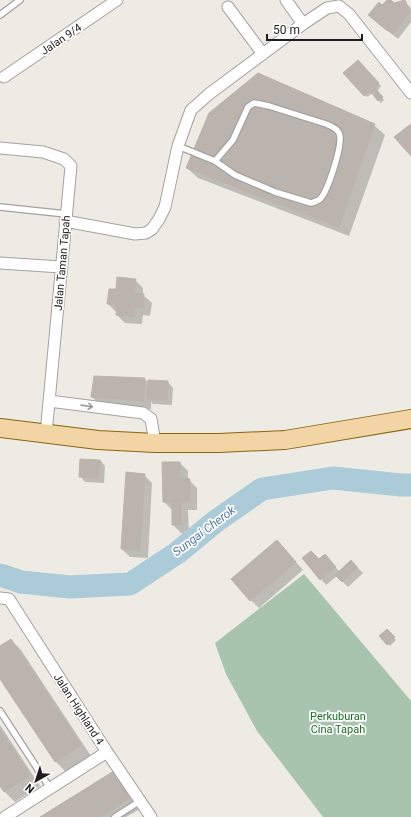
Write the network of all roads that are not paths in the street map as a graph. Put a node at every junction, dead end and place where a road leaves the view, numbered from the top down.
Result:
1 (20, 0) edge
2 (117, 0) edge
3 (286, 0) edge
4 (228, 7) dead end
5 (0, 15) edge
6 (303, 24) junction
7 (263, 54) junction
8 (2, 76) edge
9 (411, 93) edge
10 (178, 146) junction
11 (0, 148) edge
12 (215, 161) junction
13 (0, 207) edge
14 (66, 217) junction
15 (0, 263) edge
16 (61, 267) junction
17 (49, 401) junction
18 (411, 419) edge
19 (0, 428) edge
20 (46, 434) junction
21 (155, 443) junction
22 (4, 598) edge
23 (0, 711) edge
24 (107, 752) junction
25 (50, 788) junction
26 (140, 801) junction
27 (6, 817) edge
28 (115, 817) edge
29 (151, 817) edge

1 - 5 lane
2 - 8 street, Jalan 9/4
3 - 6 street
4 - 7 street
6 - 7 street
6 - 9 street
7 - 10 street
10 - 12 lane
10 - 14 street
11 - 14 street, Jalan Taman Tapah
12 - 12 lane
13 - 14 lane
14 - 16 street, Jalan Taman Tapah
15 - 16 street
16 - 17 street, Jalan Taman Tapah
17 - 20 street, Jalan Taman Tapah
17 -> 21 street
18 - 21 main road
19 - 20 main road
20 - 21 main road
22 - 24 street, Jalan Highland 4
23 - 25 lane
24 - 25 street
24 - 26 street, Jalan Highland 4
25 - 27 street
26 - 28 lane
26 - 29 street, Jalan Highland 4

